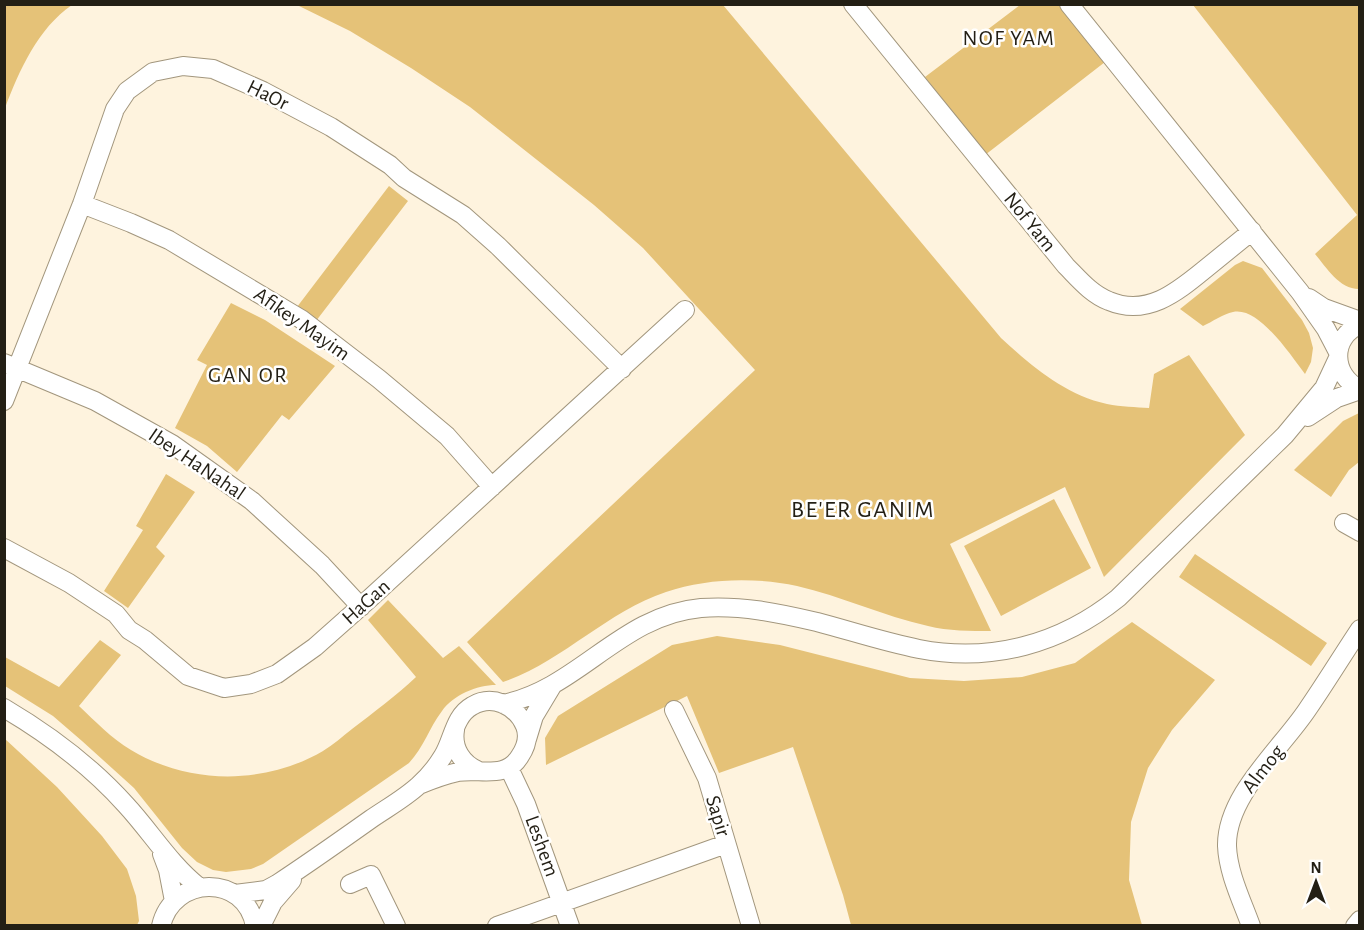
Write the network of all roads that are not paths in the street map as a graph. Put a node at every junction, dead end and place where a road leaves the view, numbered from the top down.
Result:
1 (853, 4) edge
2 (1069, 4) edge
3 (82, 204) junction
4 (1251, 231) junction
5 (1300, 292) junction
6 (685, 310) dead end
7 (1359, 323) edge
8 (1338, 355) junction
9 (11, 365) edge
10 (622, 369) junction
11 (1359, 390) edge
12 (4, 401) edge
13 (1285, 435) junction
14 (492, 487) junction
15 (4, 549) edge
16 (361, 607) junction
17 (1359, 629) edge
18 (553, 685) junction
19 (503, 704) junction
20 (4, 708) edge
21 (674, 710) dead end
22 (456, 725) junction
23 (527, 739) junction
24 (509, 768) junction
25 (479, 771) junction
26 (419, 785) junction
27 (726, 844) junction
28 (159, 847) junction
29 (303, 867) junction
30 (350, 884) dead end
31 (199, 887) junction
32 (235, 894) junction
33 (174, 901) junction
34 (562, 902) junction
35 (1359, 921) edge
36 (161, 926) edge
37 (255, 926) edge
38 (261, 926) edge
39 (396, 926) edge
40 (497, 926) edge
41 (570, 926) edge
42 (751, 926) edge
43 (1251, 926) edge
44 (1354, 926) edge

1 - 4 street, Nof Yam
2 - 4 street
3 - 9 street, HaOr
3 - 10 street, HaOr
3 - 14 street, Afikey Mayim
4 - 5 street
5 - 7 street
5 - 8 street
6 - 10 street, HaGan
7 - 8 street
8 - 11 street
8 - 13 street
9 - 12 street
9 - 16 street, Ibey HaNahal
10 - 14 street, HaGan
11 - 13 street
13 - 18 street
14 - 16 street, HaGan
15 - 16 street, HaGan
17 - 43 street, Almog
18 - 19 street
18 - 23 street
19 - 22 street
19 - 23 street
20 - 28 street
21 - 27 street, Sapir
22 - 25 street
22 - 26 street
23 - 24 street
24 - 25 street
24 - 34 street, Leshem
25 - 26 street
26 - 29 street
27 - 34 street
27 - 42 street, Sapir
28 - 31 street
28 - 33 street
29 - 32 street
29 - 38 street
30 - 39 street
31 - 32 street
31 - 33 street
32 - 37 street
33 - 36 street
34 - 40 street
34 - 41 street, Leshem
35 - 44 street

